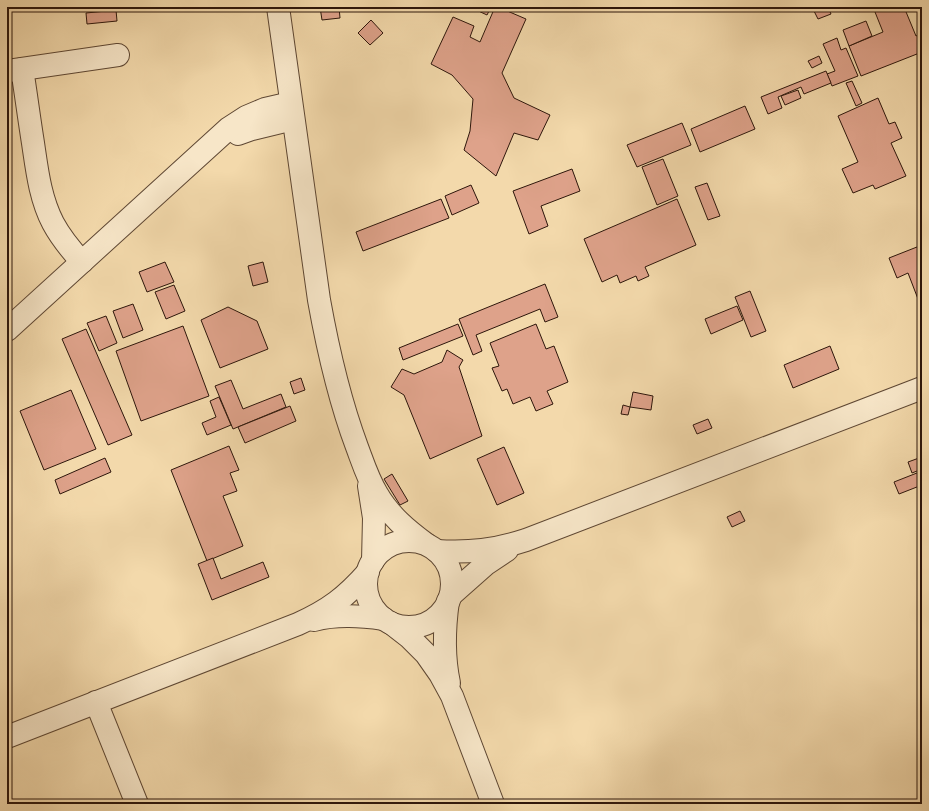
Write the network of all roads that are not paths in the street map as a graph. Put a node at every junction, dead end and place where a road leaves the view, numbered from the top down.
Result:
1 (278, 7) edge
2 (118, 56) dead end
3 (15, 70) edge
4 (292, 111) junction
5 (82, 262) junction
6 (7, 330) edge
7 (922, 388) edge
8 (367, 475) junction
9 (526, 540) junction
10 (431, 547) junction
11 (370, 566) junction
12 (450, 598) junction
13 (387, 620) junction
14 (298, 624) junction
15 (452, 696) junction
16 (96, 702) junction
17 (7, 737) edge
18 (137, 804) edge
19 (493, 804) edge

1 - 4 street
2 - 3 street
3 - 5 street
4 - 5 street
4 - 8 street
5 - 6 street
7 - 9 street
8 - 10 street
8 - 11 street
9 - 10 street
9 - 12 street
10 - 11 street
10 - 12 street
11 - 13 street
11 - 14 street
12 - 13 street
12 - 15 street
13 - 14 street
13 - 15 street
14 - 16 street
15 - 19 street
16 - 17 street
16 - 18 street

